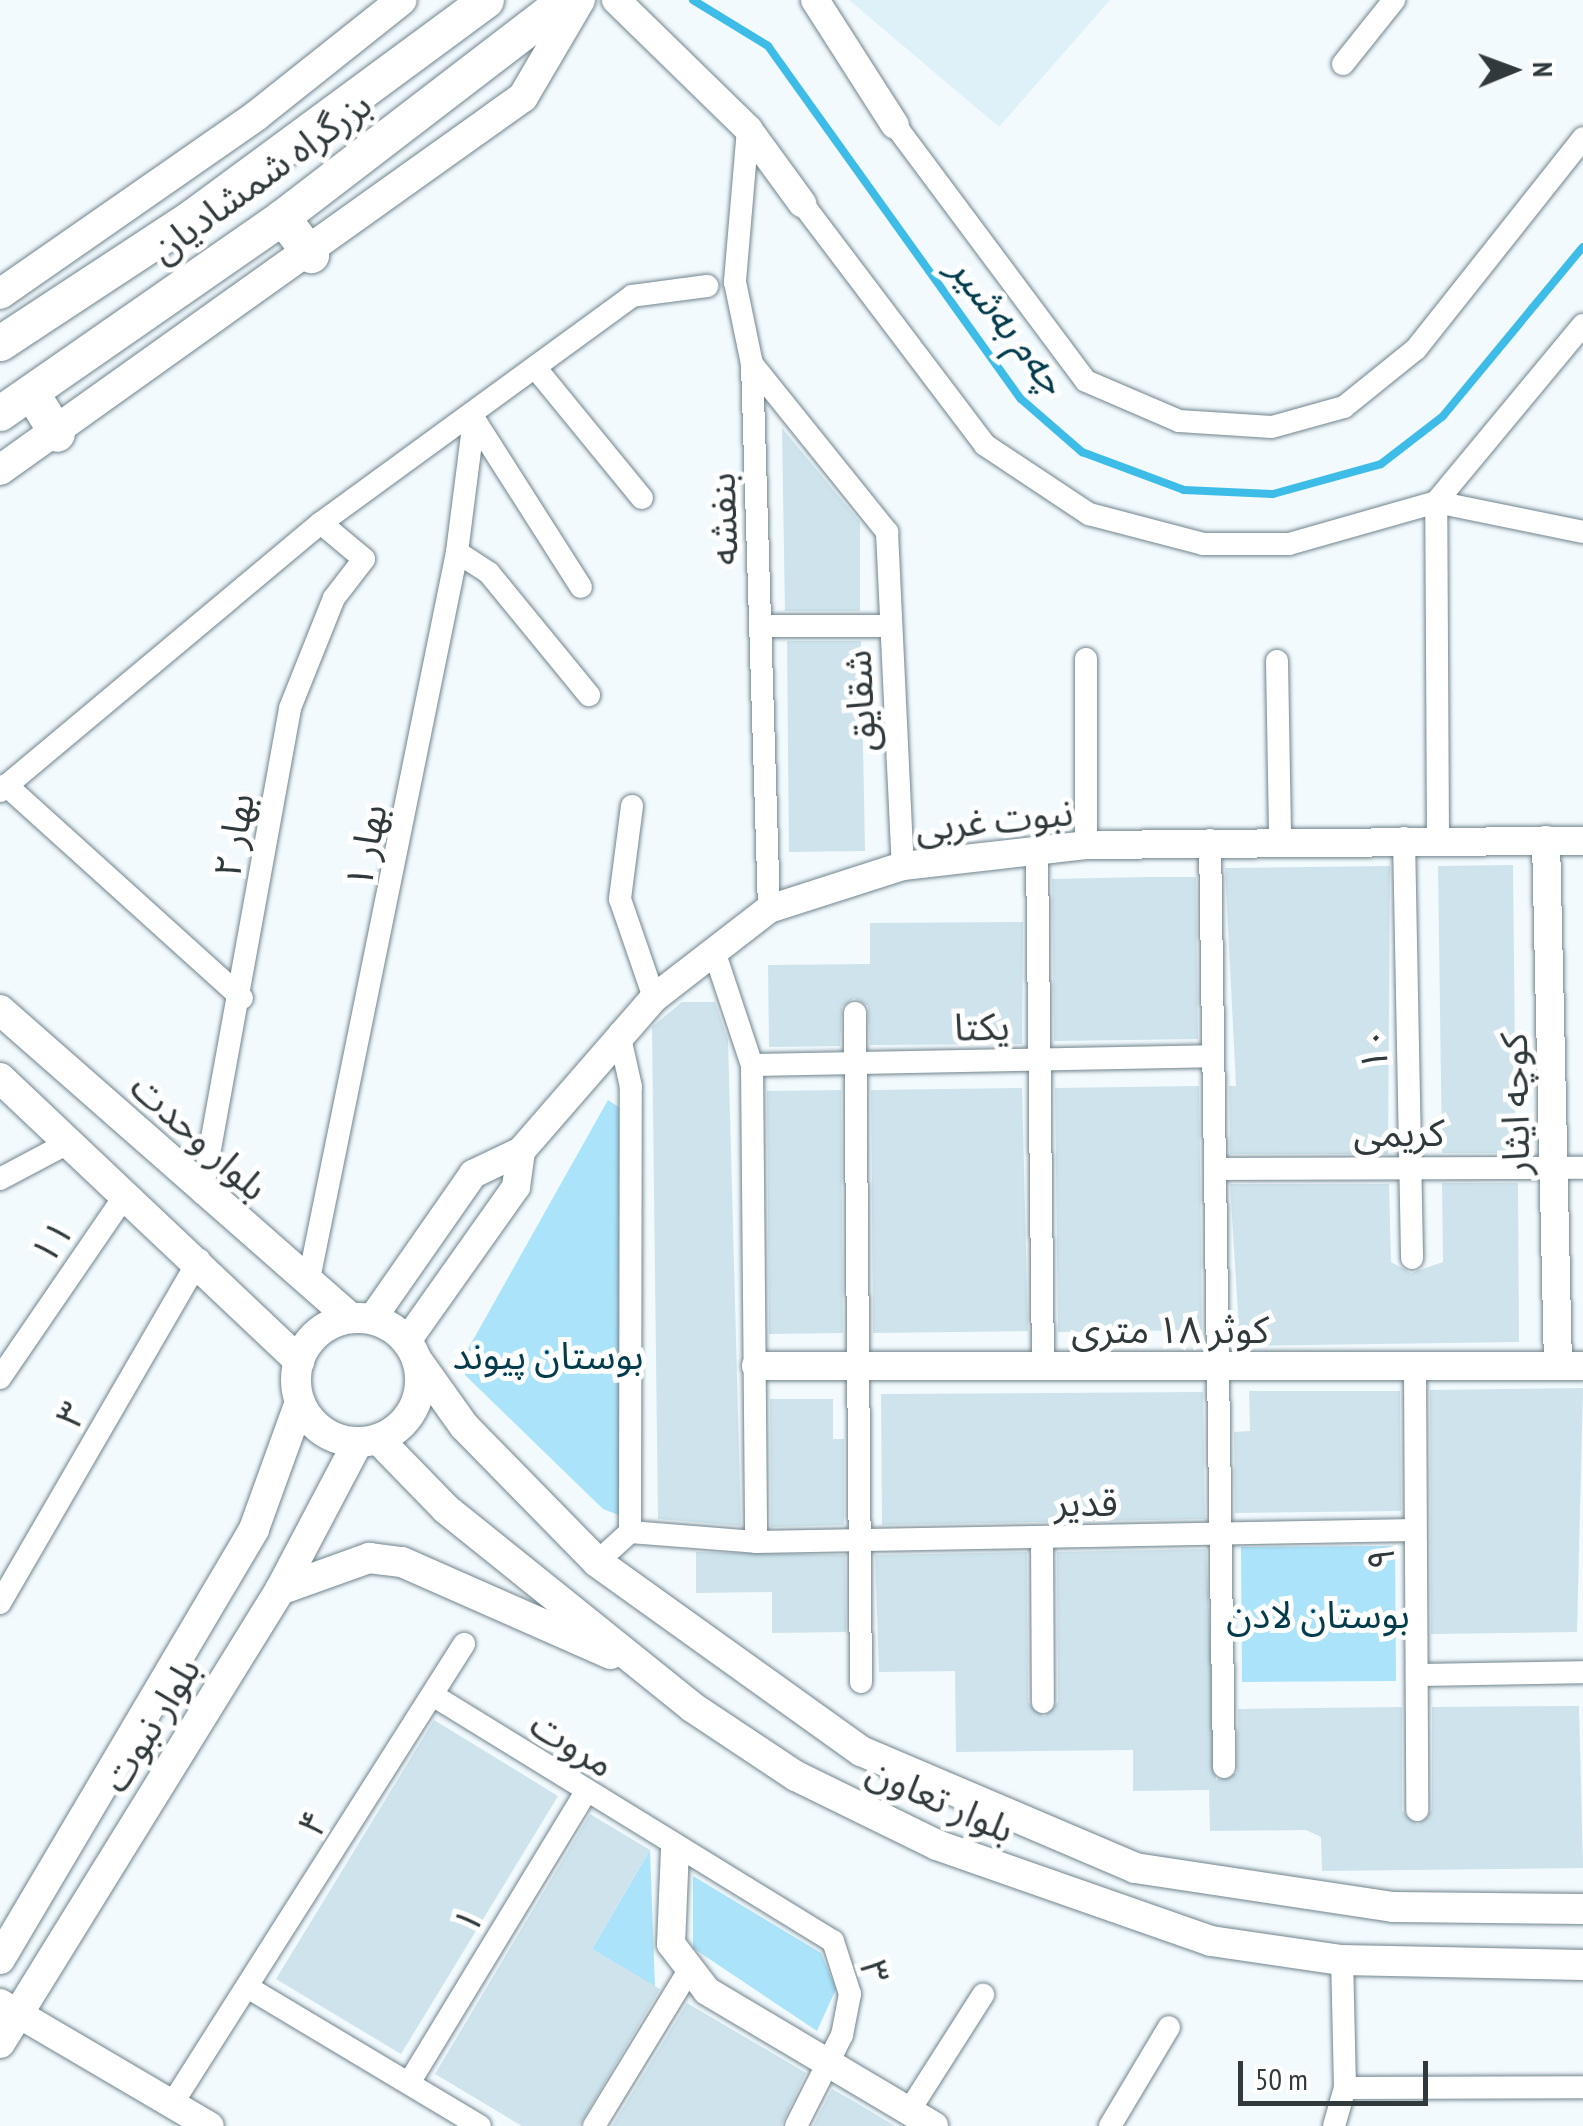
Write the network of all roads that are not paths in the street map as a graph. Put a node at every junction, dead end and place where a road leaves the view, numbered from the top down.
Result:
1 (402, 0) edge
2 (486, 0) edge
3 (565, 0) edge
4 (580, 0) edge
5 (616, 0) edge
6 (815, 0) edge
7 (1394, 0) edge
8 (1343, 64) dead end
9 (895, 125) joint
10 (748, 129) junction
11 (1583, 138) edge
12 (802, 202) joint
13 (282, 217) junction
14 (312, 254) junction
15 (708, 286) dead end
16 (0, 294) edge
17 (1583, 324) edge
18 (0, 343) edge
19 (752, 364) junction
20 (538, 371) junction
21 (31, 392) junction
22 (0, 413) edge
23 (474, 420) junction
24 (56, 434) junction
25 (0, 470) edge
26 (642, 498) dead end
27 (1436, 502) junction
28 (321, 523) junction
29 (1583, 532) edge
30 (457, 552) junction
31 (582, 587) dead end
32 (760, 626) junction
33 (891, 626) junction
34 (1086, 659) dead end
35 (1277, 661) dead end
36 (589, 695) dead end
37 (3, 788) edge
38 (632, 806) dead end
39 (1404, 838) junction
40 (1438, 839) junction
41 (1210, 840) junction
42 (1280, 840) junction
43 (1546, 840) junction
44 (1583, 841) edge
45 (1086, 845) junction
46 (1036, 852) junction
47 (902, 866) junction
48 (769, 909) junction
49 (715, 954) junction
50 (242, 998) junction
51 (654, 998) junction
52 (0, 1010) edge
53 (855, 1013) dead end
54 (619, 1033) junction
55 (1213, 1056) junction
56 (1036, 1060) junction
57 (856, 1063) junction
58 (752, 1065) junction
59 (0, 1078) edge
60 (70, 1142) junction
61 (521, 1152) junction
62 (1411, 1166) junction
63 (1553, 1168) junction
64 (1583, 1168) edge
65 (1215, 1169) junction
66 (0, 1179) edge
67 (202, 1193) junction
68 (126, 1194) junction
69 (1412, 1258) dead end
70 (199, 1260) junction
71 (308, 1284) junction
72 (361, 1318) junction
73 (412, 1350) junction
74 (299, 1361) junction
75 (756, 1366) junction
76 (861, 1366) junction
77 (1043, 1366) junction
78 (1218, 1366) junction
79 (1415, 1366) junction
80 (1570, 1366) edge
81 (0, 1378) edge
82 (300, 1402) junction
83 (368, 1441) junction
84 (1415, 1530) junction
85 (630, 1532) junction
86 (1221, 1536) junction
87 (1042, 1537) junction
88 (862, 1540) junction
89 (756, 1542) junction
90 (597, 1562) junction
91 (280, 1590) junction
92 (0, 1603) edge
93 (464, 1644) dead end
94 (637, 1664) junction
95 (1583, 1672) edge
96 (1417, 1674) junction
97 (861, 1682) dead end
98 (434, 1696) junction
99 (1044, 1702) dead end
100 (1224, 1767) dead end
101 (585, 1793) junction
102 (1416, 1810) dead end
103 (675, 1848) junction
104 (1583, 1909) edge
105 (0, 1958) edge
106 (1342, 1960) junction
107 (1583, 1965) edge
108 (690, 1969) junction
109 (249, 1988) junction
110 (983, 1995) dead end
111 (9, 2008) edge
112 (1168, 2027) dead end
113 (0, 2043) edge
114 (830, 2064) junction
115 (409, 2083) junction
116 (1583, 2086) edge
117 (1345, 2088) junction
118 (172, 2104) junction
119 (909, 2111) junction
120 (210, 2126) edge
121 (480, 2126) edge
122 (594, 2126) edge
123 (796, 2126) edge
124 (934, 2126) edge
125 (1110, 2126) edge
126 (1334, 2126) edge

1 - 16 main road
2 - 18 highway, بزرگراه شمشادیان
3 - 13 highway, بزرگراه شمشادیان
4 - 14 main road
5 - 10 street
6 - 9 street
7 - 8 street
9 - 11 street
10 - 12 street
10 - 19 street, بنفشه
12 - 27 street
13 - 14 highway
13 - 21 highway, بزرگراه شمشادیان
14 - 24 main road
15 - 20 street
17 - 27 street
19 - 32 street, بنفشه
19 - 33 street, شقایق
20 - 23 street
20 - 26 street
21 - 22 highway, بزرگراه شمشادیان
21 - 24 highway
23 - 28 street
23 - 30 street, بهار ۱
23 - 31 street
24 - 25 main road
27 - 29 street
27 - 40 street
28 - 37 street
28 - 50 street, بهار ۲
30 - 36 street
30 - 71 street, بهار ۱
32 - 33 street
32 - 48 street, بنفشه
33 - 47 street, شقایق
34 - 45 street
35 - 42 street
37 - 50 street
38 - 51 street
39 - 40 street, نبوت غربی
39 - 42 street, نبوت غربی
39 - 62 street, ۱۰
40 - 43 street, نبوت غربی
41 - 42 street, نبوت غربی
41 - 45 street, نبوت غربی
41 - 55 street
43 - 44 street, نبوت غربی
43 - 63 street, کوچه ایثار
45 - 46 street, نبوت غربی
46 - 47 street, نبوت غربی
46 - 56 street
47 - 48 street, نبوت غربی
48 - 49 street, نبوت غربی
49 - 51 street, نبوت غربی
49 - 58 street
50 - 67 street, بهار ۲
51 - 54 street, نبوت غربی
52 - 67 main road, بلوار وحدت
53 - 57 street
54 - 61 street, نبوت غربی
54 - 85 street
55 - 56 street, یکتا
55 - 65 street
56 - 57 street, یکتا
56 - 77 street
57 - 58 street, یکتا
57 - 76 street
58 - 75 street
59 - 60 main road
60 - 66 street
60 - 68 main road
61 - 72 street, نبوت غربی
61 - 73 street, نبوت غربی
62 - 63 street, کریمی
62 - 65 street, کریمی
62 - 69 street, ۱۰
63 - 64 street, کریمی
63 - 80 street, کوچه ایثار
65 - 78 street
67 - 71 main road, بلوار وحدت
68 - 70 main road
68 - 81 street, ۱۱
70 - 74 main road
70 - 92 street, ۳
71 - 72 main road, بلوار وحدت
72 - 73 main road
72 - 74 main road
73 - 83 main road
73 - 90 main road, بلوار تعاون
74 - 82 main road
75 - 76 street, کوثر ۱۸ متری
75 - 89 street
76 - 77 street, کوثر ۱۸ متری
76 - 88 street
77 - 78 street, کوثر ۱۸ متری
78 - 79 street, کوثر ۱۸ متری
78 - 86 street
79 - 80 street, کوثر ۱۸ متری
79 - 84 street, ۹
82 - 83 main road
82 - 105 main road, بلوار نبوت
83 - 91 main road, بلوار نبوت
83 - 94 main road, بلوار تعاون
84 - 86 street, قدیر
84 - 96 street, ۹
85 - 89 street, قدیر
85 - 90 street
86 - 87 street, قدیر
86 - 100 street
87 - 88 street, قدیر
87 - 99 street
88 - 89 street, قدیر
88 - 97 street
90 - 104 main road, بلوار تعاون
91 - 94 main road
91 - 111 main road, بلوار نبوت
93 - 98 street, ۴
94 - 106 main road, بلوار تعاون
95 - 96 street
96 - 102 street, ۹
98 - 101 street, مروت
98 - 109 street, ۴
101 - 103 street, مروت
101 - 115 street, ۱
103 - 108 street
103 - 114 street, ۳
106 - 107 main road, بلوار تعاون
106 - 117 street
108 - 114 street
108 - 122 street
109 - 115 street
109 - 118 street, ۴
110 - 119 street
111 - 113 main road, بلوار نبوت
111 - 118 street
112 - 125 street
114 - 119 street
114 - 123 street, ۳
115 - 121 street
116 - 117 street
117 - 126 street
118 - 120 street
119 - 124 street

